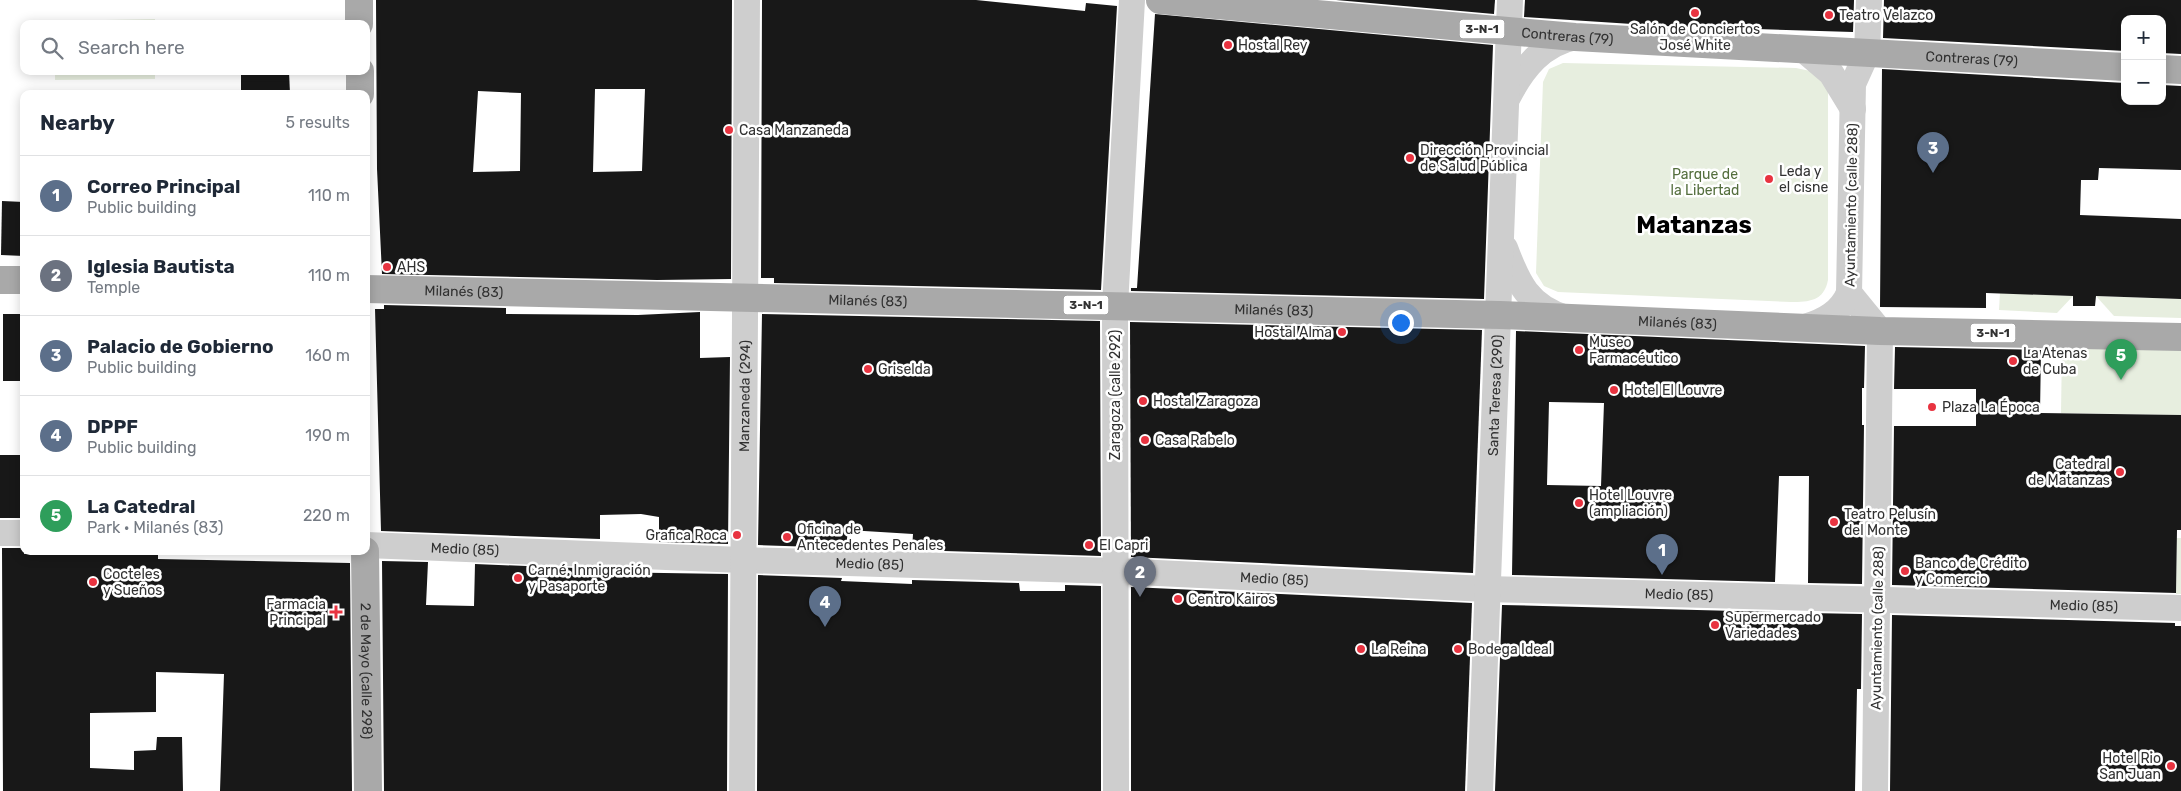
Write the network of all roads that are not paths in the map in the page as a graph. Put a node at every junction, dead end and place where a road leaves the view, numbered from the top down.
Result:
1 (359, 0) edge
2 (747, 0) edge
3 (1132, 0) edge
4 (1160, 0) edge
5 (1510, 0) edge
6 (1869, 0) edge
7 (359, 20) edge
8 (1510, 32) junction
9 (1575, 37) junction
10 (1804, 50) junction
11 (1867, 53) junction
12 (2121, 67) edge
13 (2166, 69) edge
14 (2181, 70) edge
15 (360, 75) edge
16 (360, 90) edge
17 (1507, 98) junction
18 (1853, 109) junction
19 (1503, 242) junction
20 (0, 280) edge
21 (20, 280) edge
22 (370, 289) edge
23 (1849, 293) junction
24 (746, 298) junction
25 (1115, 306) junction
26 (1500, 315) junction
27 (1568, 318) junction
28 (1805, 327) junction
29 (1880, 331) junction
30 (2181, 337) edge
31 (0, 532) edge
32 (20, 533) edge
33 (370, 545) edge
34 (365, 555) edge
35 (742, 560) junction
36 (1116, 571) junction
37 (1486, 589) junction
38 (1877, 599) junction
39 (2181, 608) edge
40 (368, 791) edge
41 (742, 791) edge
42 (1116, 791) edge
43 (1480, 791) edge
44 (1875, 791) edge

1 - 7 main road
2 - 24 street, Manzaneda (294)
3 - 25 street, Zaragoza (calle 292)
4 - 8 main road, Contreras (79) / 3-N-1
5 - 8 street, Santa Teresa (290)
6 - 11 street, Ayuntamiento (calle 288)
8 - 9 main road, Contreras (79) / 3-N-1
8 - 17 street, Santa Teresa (290)
9 - 10 main road, Contreras (79) / 3-N-1
9 - 17 street
10 - 11 main road, Contreras (79) / 3-N-1
10 - 18 street
11 - 12 main road, Contreras (79) / 3-N-1
11 - 18 street, Ayuntamiento (calle 288)
13 - 14 main road
15 - 16 main road
17 - 19 street, Santa Teresa (290)
18 - 23 street, Ayuntamiento (calle 288)
19 - 26 street, Santa Teresa (290)
19 - 27 street
20 - 21 main road
22 - 24 main road, Milanés (83) / 3-N-1
23 - 28 street
23 - 29 street, Ayuntamiento (calle 288)
24 - 25 main road, Milanés (83) / 3-N-1
24 - 35 street, Manzaneda (294)
25 - 26 main road, Milanés (83) / 3-N-1
25 - 36 street, Zaragoza (calle 292)
26 - 27 main road, Milanés (83) / 3-N-1
26 - 37 street, Santa Teresa (290)
27 - 28 main road, Milanés (83) / 3-N-1
28 - 29 main road, Milanés (83) / 3-N-1
29 - 30 main road, Milanés (83) / 3-N-1
29 - 38 street, Ayuntamiento (calle 288)
31 - 32 street
33 - 35 street, Medio (85)
34 - 40 main road, 2 de Mayo (calle 298)
35 - 36 street, Medio (85)
35 - 41 street, Manzaneda (294)
36 - 37 street, Medio (85)
36 - 42 street, Zaragoza (calle 292)
37 - 38 street, Medio (85)
37 - 43 street, Santa Teresa (290)
38 - 39 street, Medio (85)
38 - 44 street, Ayuntamiento (calle 288)

